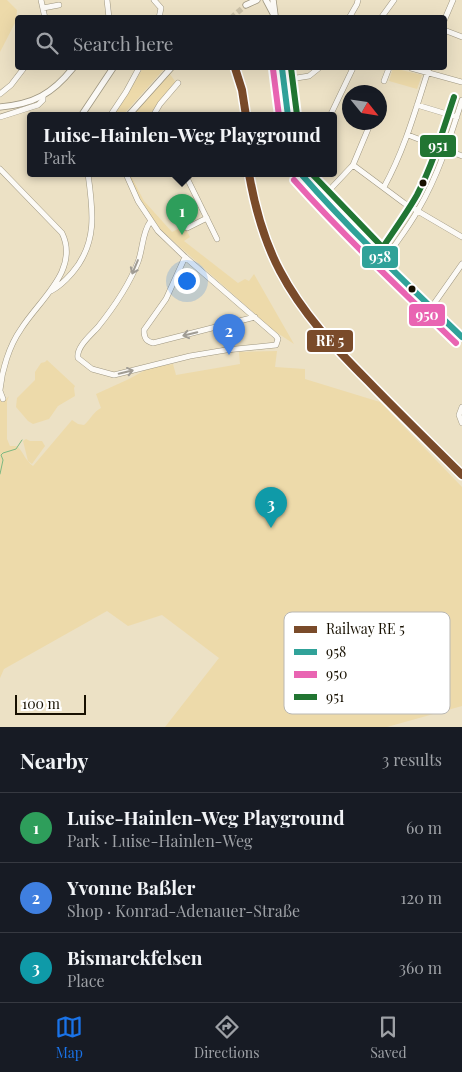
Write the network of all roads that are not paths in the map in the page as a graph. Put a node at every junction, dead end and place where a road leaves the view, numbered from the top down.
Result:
1 (41, 0) edge
2 (108, 0) edge
3 (154, 0) edge
4 (257, 0) edge
5 (266, 0) edge
6 (273, 0) edge
7 (358, 0) edge
8 (394, 0) edge
9 (453, 0) edge
10 (248, 3) edge
11 (59, 5) dead end
12 (43, 8) junction
13 (44, 15) edge
14 (109, 15) edge
15 (159, 15) edge
16 (274, 15) edge
17 (275, 15) edge
18 (352, 15) edge
19 (383, 15) edge
20 (447, 15) edge
21 (447, 31) edge
22 (462, 37) edge
23 (22, 70) edge
24 (71, 70) edge
25 (112, 70) edge
26 (138, 70) edge
27 (169, 70) edge
28 (282, 70) edge
29 (316, 70) edge
30 (352, 70) edge
31 (389, 70) edge
32 (428, 70) edge
33 (284, 80) junction
34 (384, 81) dead end
35 (462, 82) edge
36 (178, 83) dead end
37 (0, 94) edge
38 (43, 96) junction
39 (462, 100) edge
40 (417, 106) junction
41 (0, 107) edge
42 (84, 112) edge
43 (113, 112) edge
44 (132, 112) edge
45 (155, 112) edge
46 (288, 112) edge
47 (332, 112) edge
48 (0, 117) edge
49 (457, 117) junction
50 (368, 130) edge
51 (408, 135) junction
52 (447, 150) junction
53 (462, 156) edge
54 (353, 165) junction
55 (0, 170) edge
56 (88, 177) edge
57 (127, 177) edge
58 (186, 177) edge
59 (304, 177) edge
60 (384, 187) junction
61 (322, 198) junction
62 (418, 211) junction
63 (206, 218) junction
64 (150, 222) junction
65 (187, 228) dead end
66 (462, 237) edge
67 (217, 239) dead end
68 (185, 257) junction
69 (384, 261) junction
70 (462, 264) edge
71 (50, 291) junction
72 (431, 308) junction
73 (254, 317) junction
74 (462, 337) edge
75 (0, 391) edge
76 (3, 399) dead end
77 (462, 407) edge
78 (462, 423) edge

1 - 12 street
2 - 14 street
3 - 15 street
4 - 10 street
5 - 16 street
6 - 17 street
7 - 18 street
8 - 19 street
9 - 20 street
11 - 12 street
12 - 13 street
21 - 22 street
23 - 37 street
24 - 38 street
25 - 42 street
26 - 43 street
27 - 44 street
28 - 33 street
29 - 33 street
30 - 47 street
31 - 34 street
32 - 35 street
32 - 40 street
33 - 46 street
36 - 45 street
38 - 41 street
38 - 48 street
39 - 49 street
40 - 49 street
40 - 51 street
49 - 52 street
50 - 54 street
51 - 52 street
51 - 60 street
52 - 53 street
52 - 62 street
54 - 60 street
54 - 61 street
55 - 71 street
56 - 71 street
57 - 64 street
58 - 63 street
59 - 61 street
60 - 62 street
61 - 69 street
62 - 66 street
62 - 69 street
63 - 65 street
63 - 67 street
64 - 68 street
64 -> 73 street
68 - 73 street
73 -> 68 street
69 - 72 street
70 - 72 street
71 - 75 street
72 - 74 street
75 - 76 street
77 - 78 street

